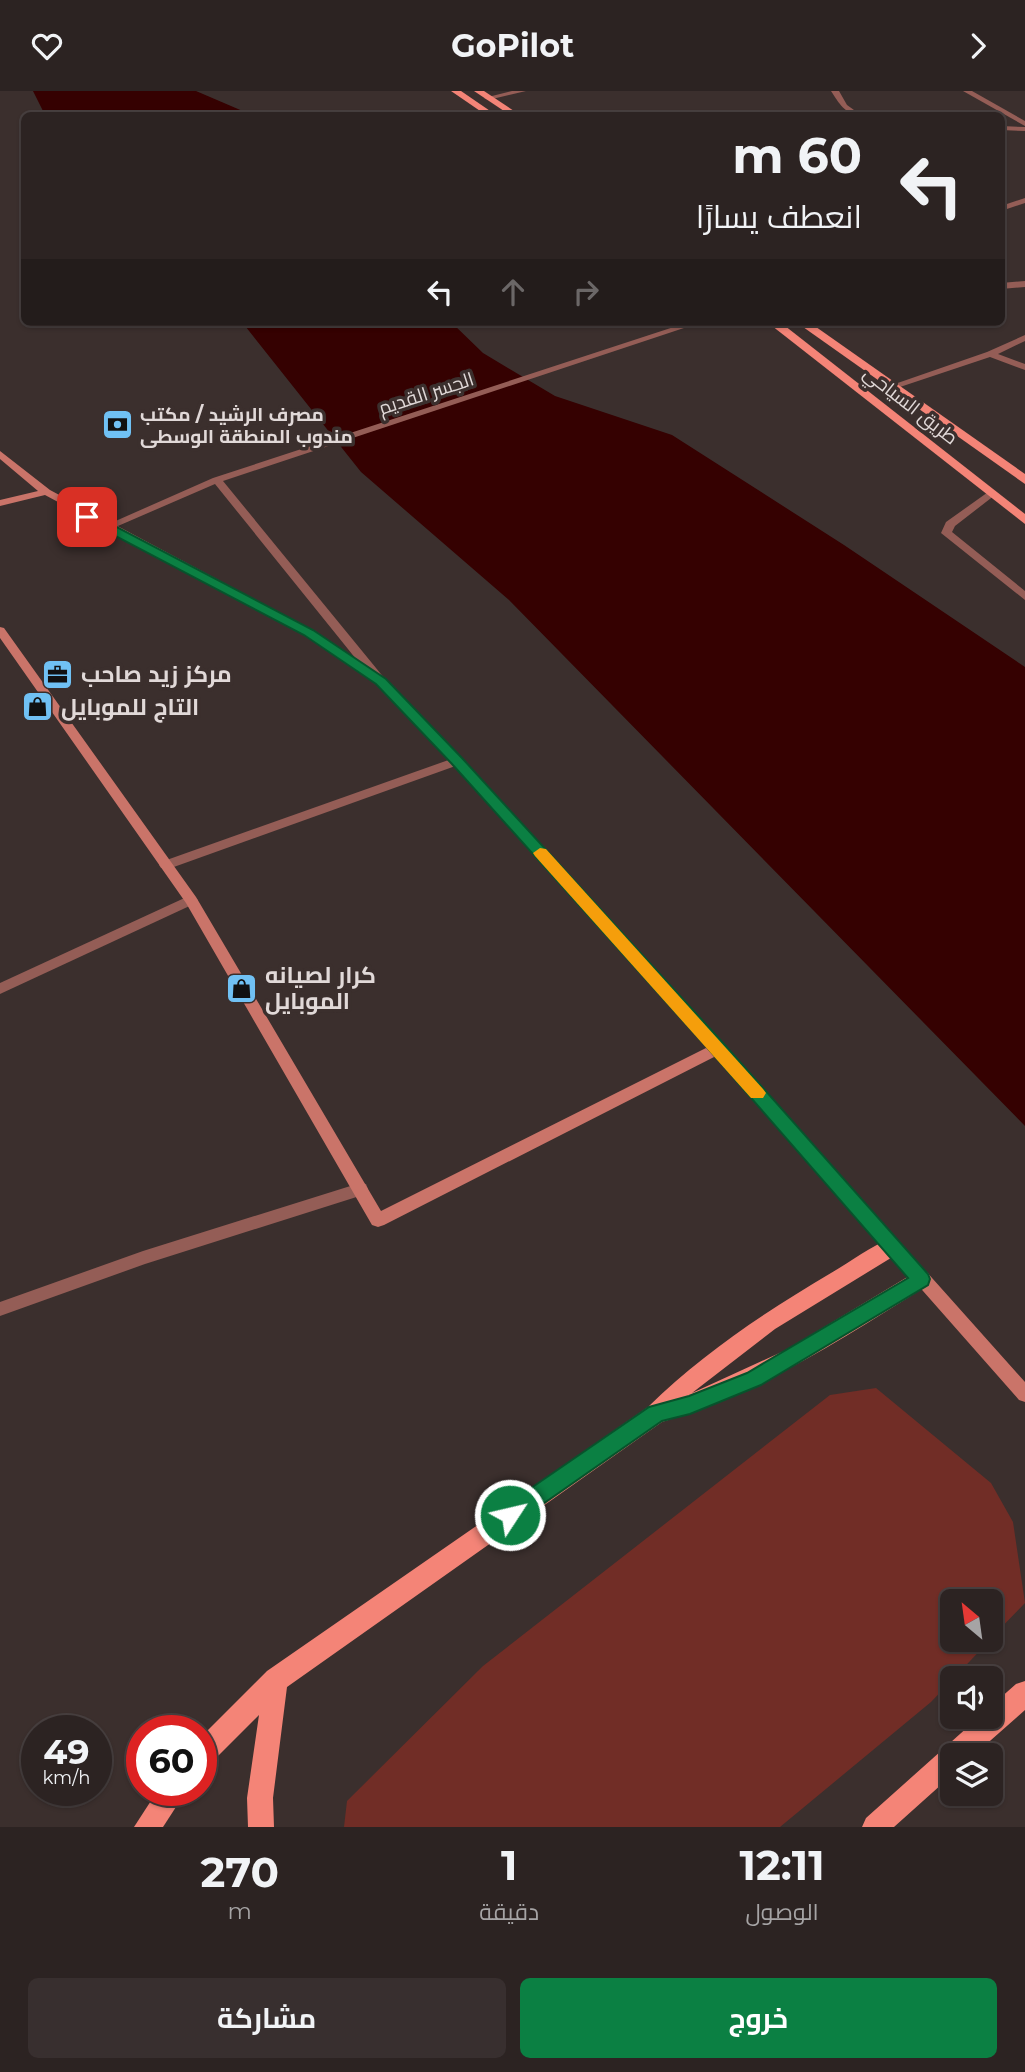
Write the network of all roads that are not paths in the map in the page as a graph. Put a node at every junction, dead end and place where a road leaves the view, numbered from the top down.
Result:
1 (476, 91) edge
2 (522, 91) edge
3 (835, 91) edge
4 (967, 91) edge
5 (456, 92) edge
6 (490, 99) junction
7 (474, 104) junction
8 (486, 112) edge
9 (510, 112) edge
10 (853, 112) edge
11 (1004, 112) edge
12 (1005, 113) edge
13 (1025, 124) edge
14 (1005, 128) edge
15 (1025, 129) edge
16 (1025, 200) edge
17 (1005, 208) edge
18 (1025, 284) edge
19 (1005, 286) edge
20 (686, 326) edge
21 (778, 326) edge
22 (808, 326) edge
23 (1025, 338) edge
24 (990, 354) junction
25 (1025, 367) edge
26 (894, 386) junction
27 (0, 454) edge
28 (217, 480) junction
29 (1025, 480) edge
30 (46, 492) junction
31 (991, 493) junction
32 (0, 502) edge
33 (1025, 520) edge
34 (107, 527) junction
35 (1025, 597) edge
36 (0, 630) edge
37 (381, 682) junction
38 (457, 761) junction
39 (166, 865) junction
40 (191, 900) junction
41 (0, 989) edge
42 (718, 1048) junction
43 (360, 1189) junction
44 (892, 1247) junction
45 (921, 1279) junction
46 (0, 1309) edge
47 (1025, 1394) edge
48 (656, 1414) junction
49 (276, 1680) junction
50 (1025, 1693) edge
51 (217, 1739) edge
52 (968, 1743) edge
53 (940, 1768) edge
54 (162, 1806) edge
55 (147, 1827) edge
56 (261, 1827) edge
57 (875, 1827) edge

1 - 5 main road
1 - 6 main road
2 - 6 street
3 - 10 street
4 - 11 street
5 - 7 main road
6 - 7 main road
6 - 9 main road
7 - 8 main road
12 - 13 street
14 - 15 street
16 - 17 street
18 - 19 street
20 - 28 street, الجسر القديم
21 - 31 main road, طريق السياحي
22 - 26 main road, طريق السياحي
23 - 24 street
24 - 25 street
24 - 26 street
26 - 29 main road, طريق السياحي
27 - 30 street
28 - 34 street, الجسر القديم
28 - 37 street
30 - 32 street
30 - 34 street
31 - 33 main road, طريق السياحي
31 - 35 street
34 - 37 street
36 - 39 street
37 - 38 street
38 - 39 street
38 - 42 street
39 - 40 street
40 - 41 street
40 - 43 street
42 - 43 street
42 - 44 street
43 - 46 street
44 - 45 street
44 - 48 main road
45 - 47 street
45 - 48 main road
48 - 49 main road
49 - 51 main road
49 - 56 main road
50 - 52 main road
53 - 57 main road
54 - 55 main road

